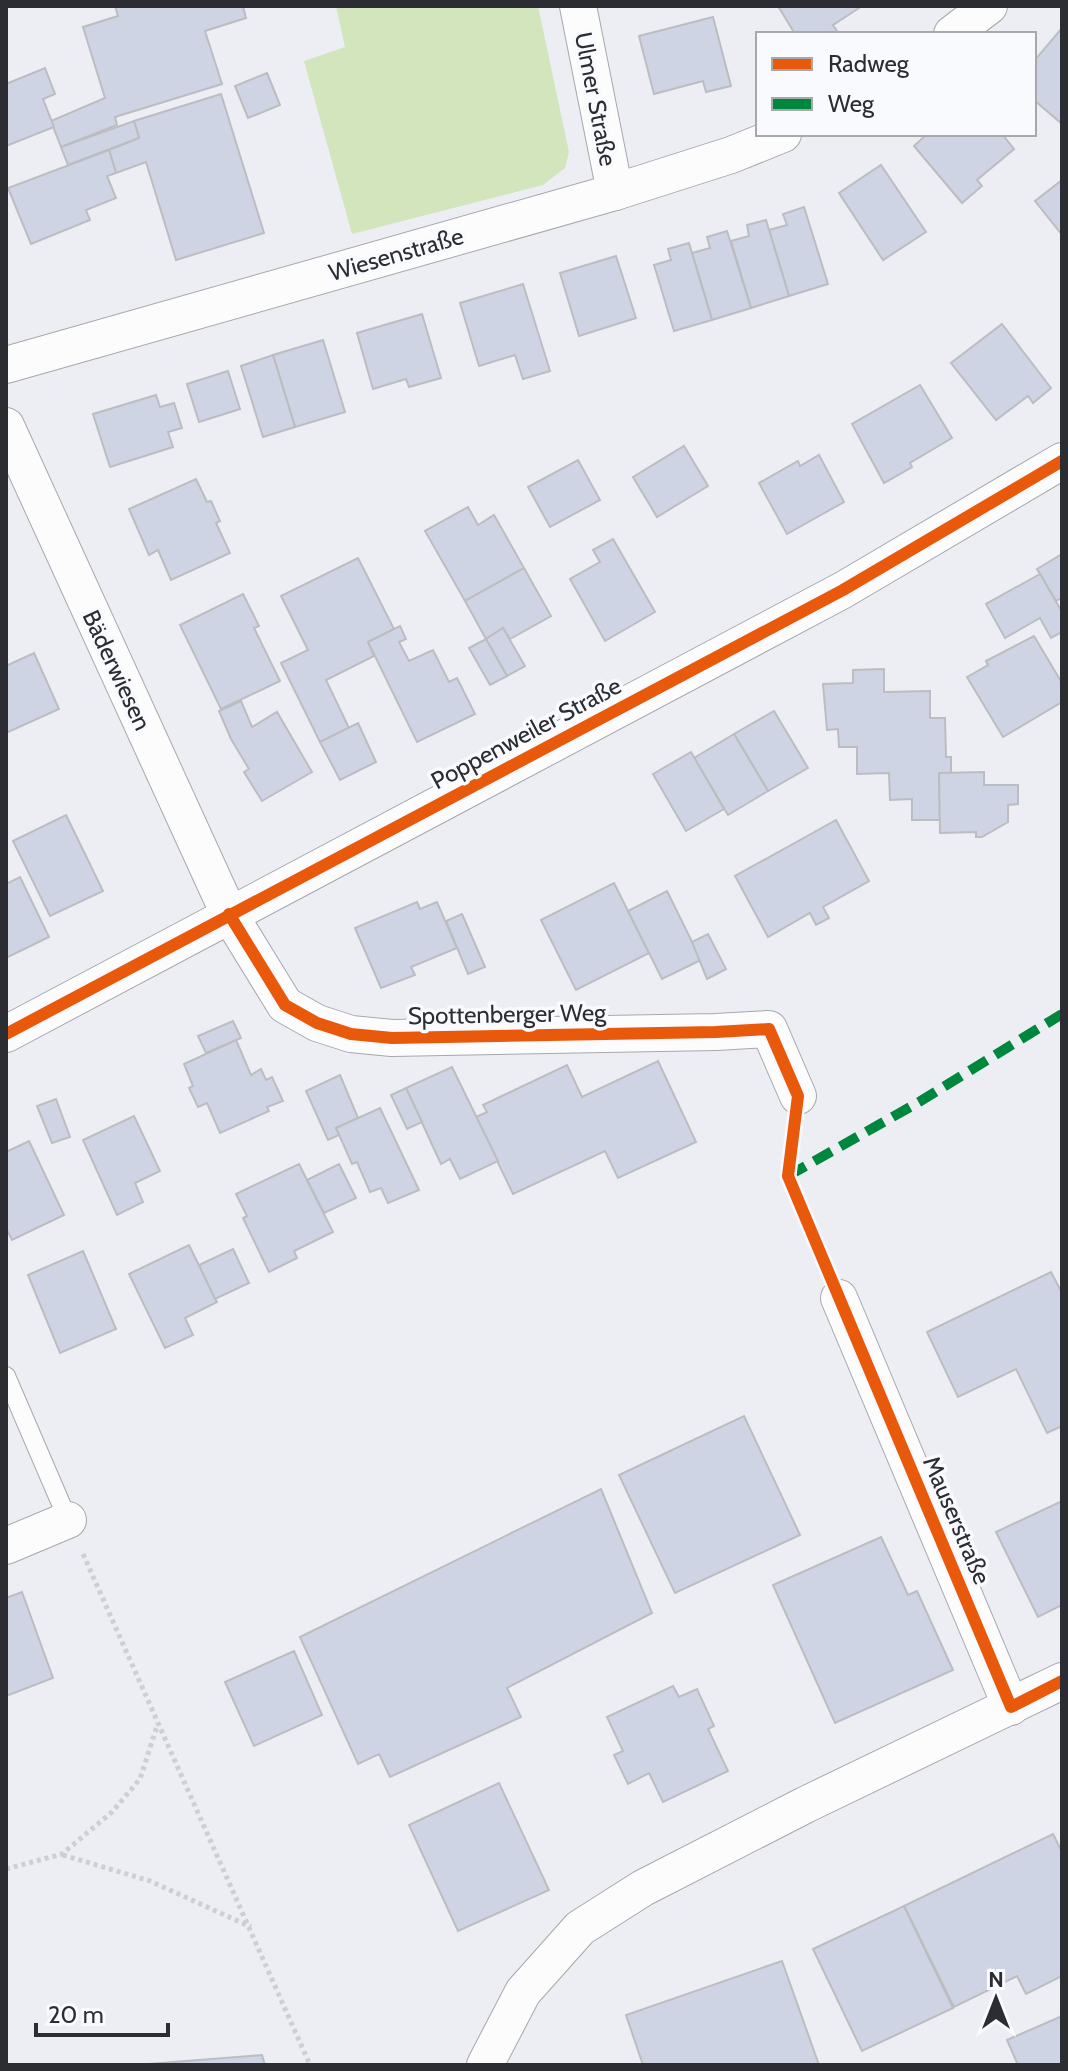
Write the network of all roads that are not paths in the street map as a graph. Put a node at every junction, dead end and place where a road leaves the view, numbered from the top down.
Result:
1 (578, 6) edge
2 (989, 6) edge
3 (955, 32) edge
4 (778, 136) edge
5 (615, 192) junction
6 (6, 365) edge
7 (6, 426) edge
8 (1062, 461) edge
9 (229, 914) junction
10 (6, 1034) edge
11 (798, 1096) dead end
12 (839, 1298) dead end
13 (6, 1376) edge
14 (68, 1520) joint
15 (6, 1546) edge
16 (1062, 1681) edge
17 (1011, 1707) junction
18 (485, 2065) edge

1 - 5 street, Ulmer Straße
2 - 3 street
4 - 5 street, Wiesenstraße
5 - 6 street, Wiesenstraße
7 - 9 street, Bäderwiesen
8 - 9 street, Poppenweiler Straße
9 - 10 street, Poppenweiler Straße
9 - 11 street, Spottenberger Weg
12 - 17 street, Mauserstraße
13 - 14 lane
14 - 15 street
16 - 17 street
17 - 18 street

